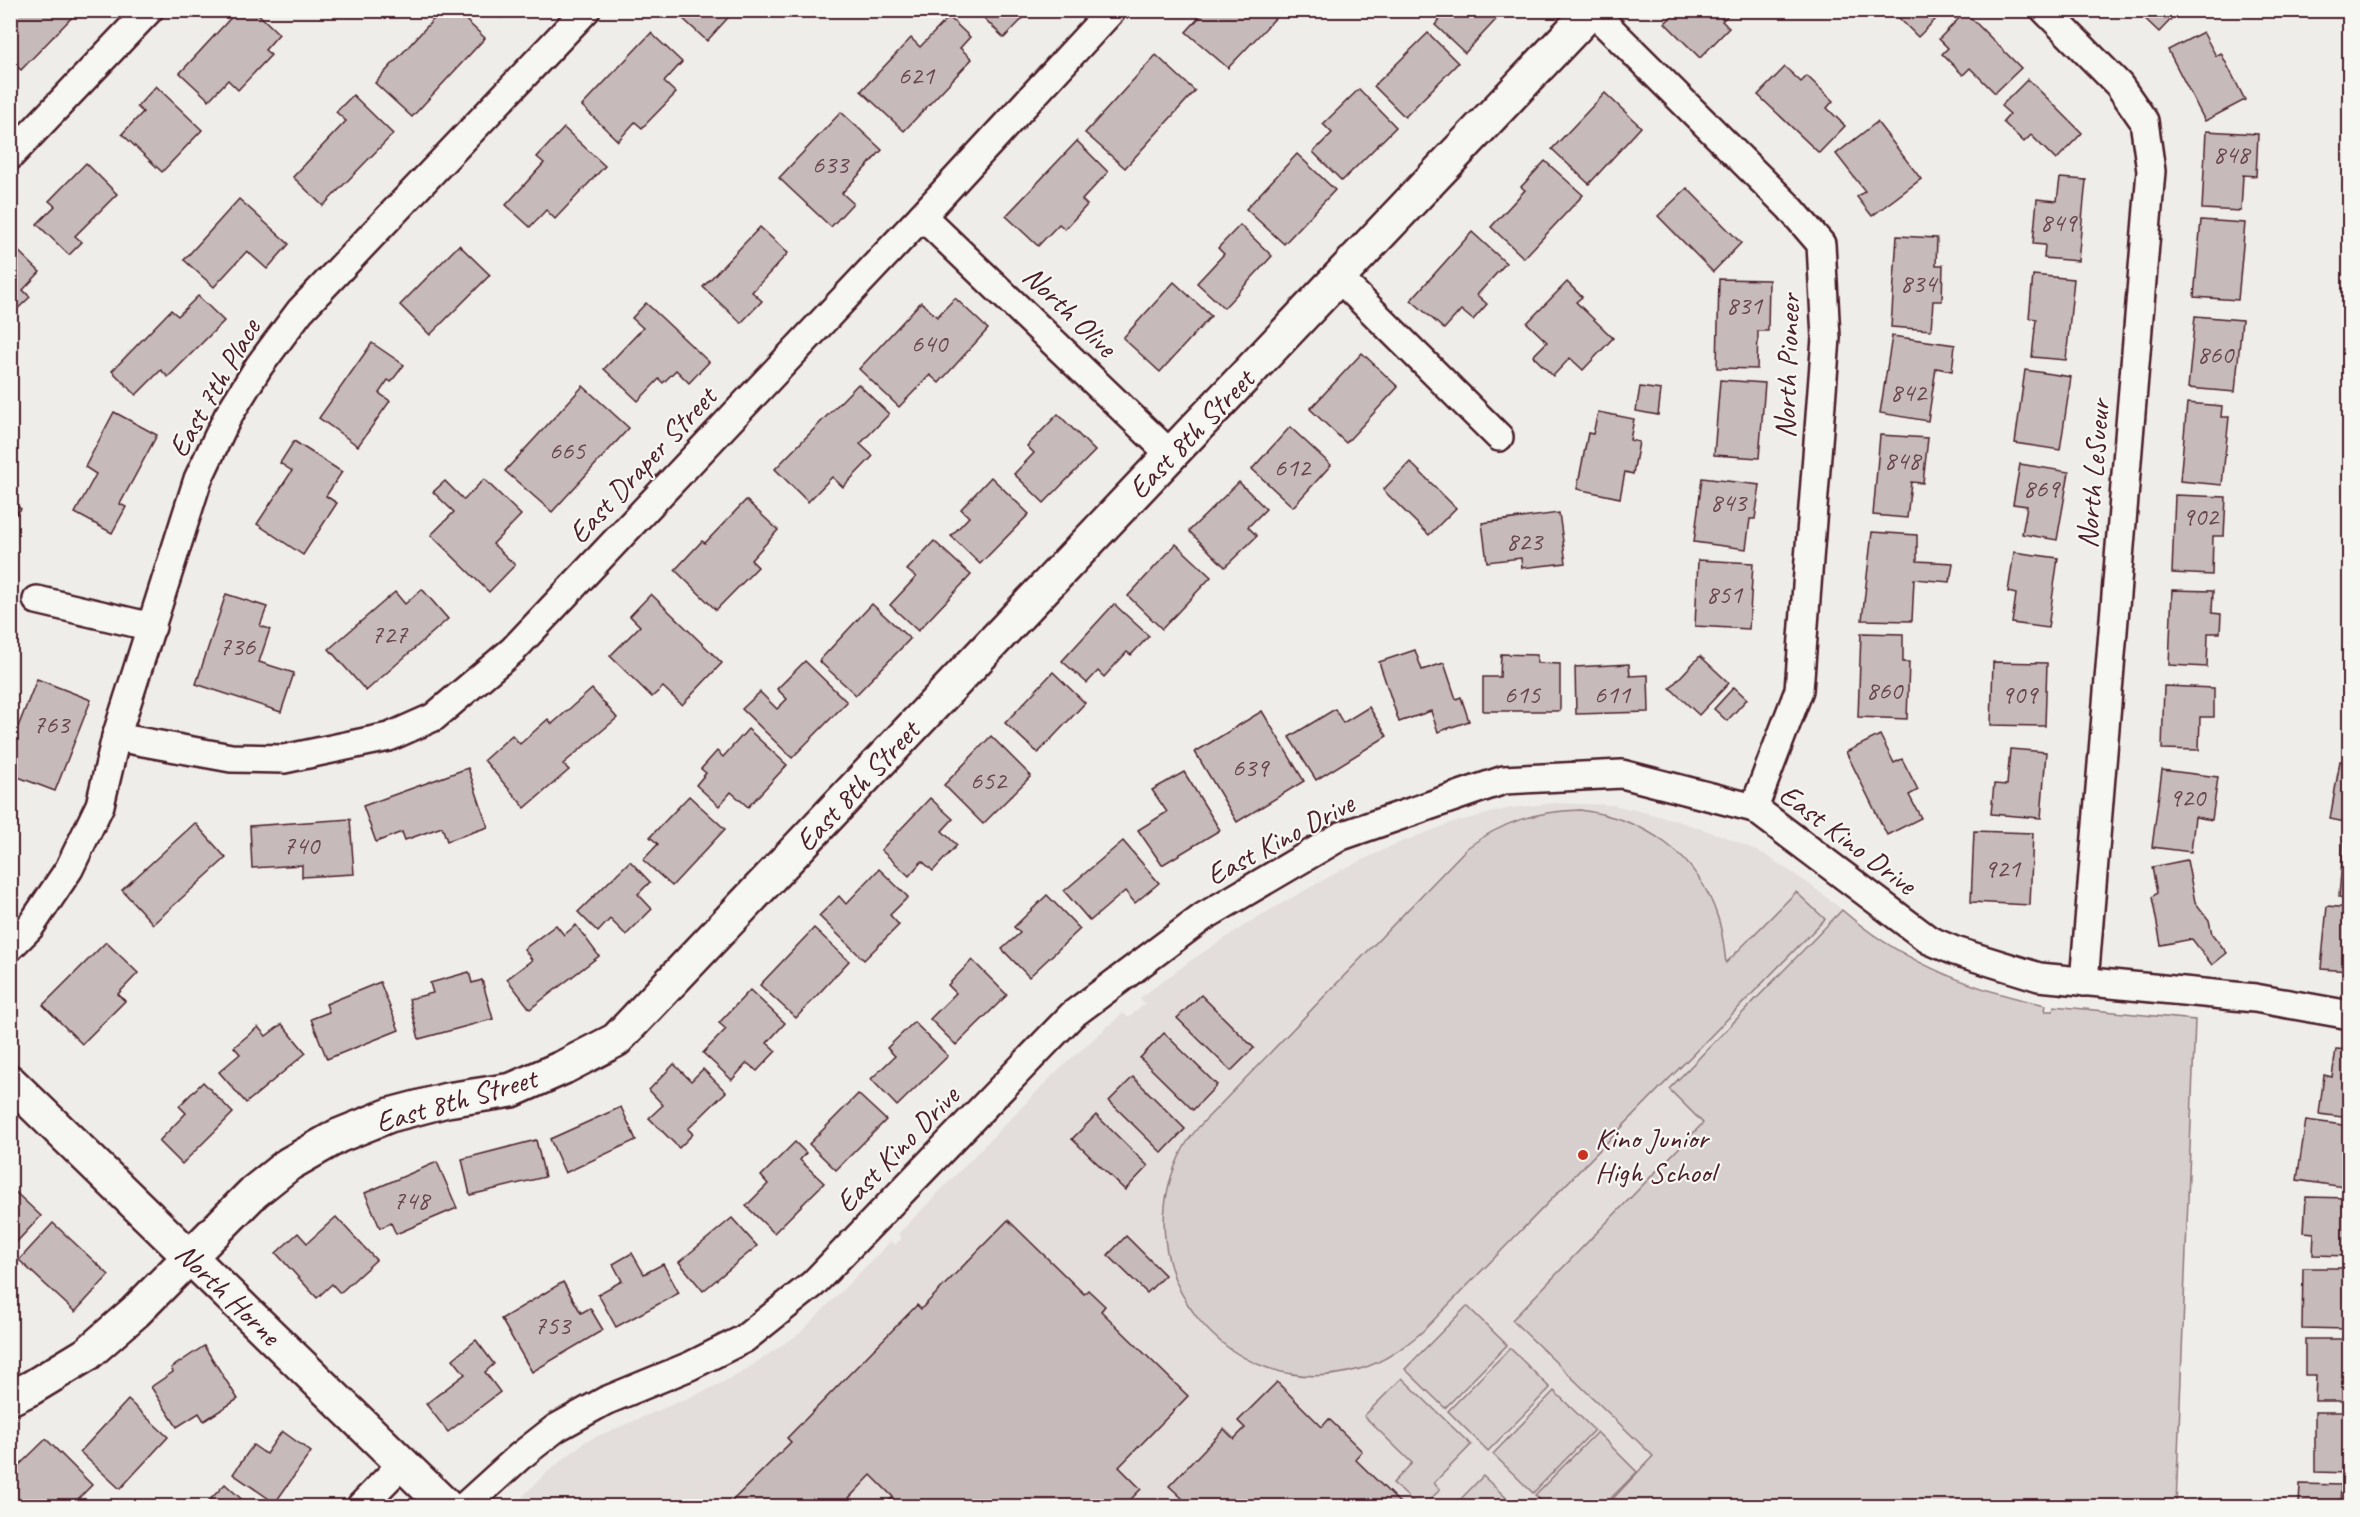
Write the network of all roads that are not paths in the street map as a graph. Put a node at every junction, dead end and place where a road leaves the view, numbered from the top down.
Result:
1 (149, 10) edge
2 (586, 10) edge
3 (1112, 10) edge
4 (2045, 10) edge
5 (1592, 11) edge
6 (10, 156) edge
7 (922, 216) junction
8 (1339, 278) junction
9 (1499, 437) dead end
10 (1171, 454) junction
11 (37, 600) dead end
12 (152, 627) junction
13 (116, 737) junction
14 (1754, 808) junction
15 (10, 947) edge
16 (2084, 982) junction
17 (2349, 1015) edge
18 (10, 1082) edge
19 (189, 1256) junction
20 (10, 1398) edge
21 (402, 1464) junction
22 (361, 1506) edge
23 (446, 1506) edge
24 (465, 1506) edge

1 - 6 street
2 - 12 street, East 7th Place
3 - 7 street, East Draper Street
4 - 16 street, North LeSueur
5 - 8 street, East 8th Street
5 - 14 street, North Pioneer
7 - 10 street, North Olive
7 - 13 street, East Draper Street
8 - 9 street
8 - 10 street, East 8th Street
10 - 19 street, East 8th Street
11 - 12 street
12 - 13 street, East 7th Place
13 - 15 street, East 7th Place
14 - 16 street, East Kino Drive
14 - 24 street, East Kino Drive
16 - 17 street, East Kino Drive
18 - 19 street, North Horne
19 - 20 street, East 8th Street
19 - 21 street, North Horne
21 - 22 street
21 - 23 street, North Horne

